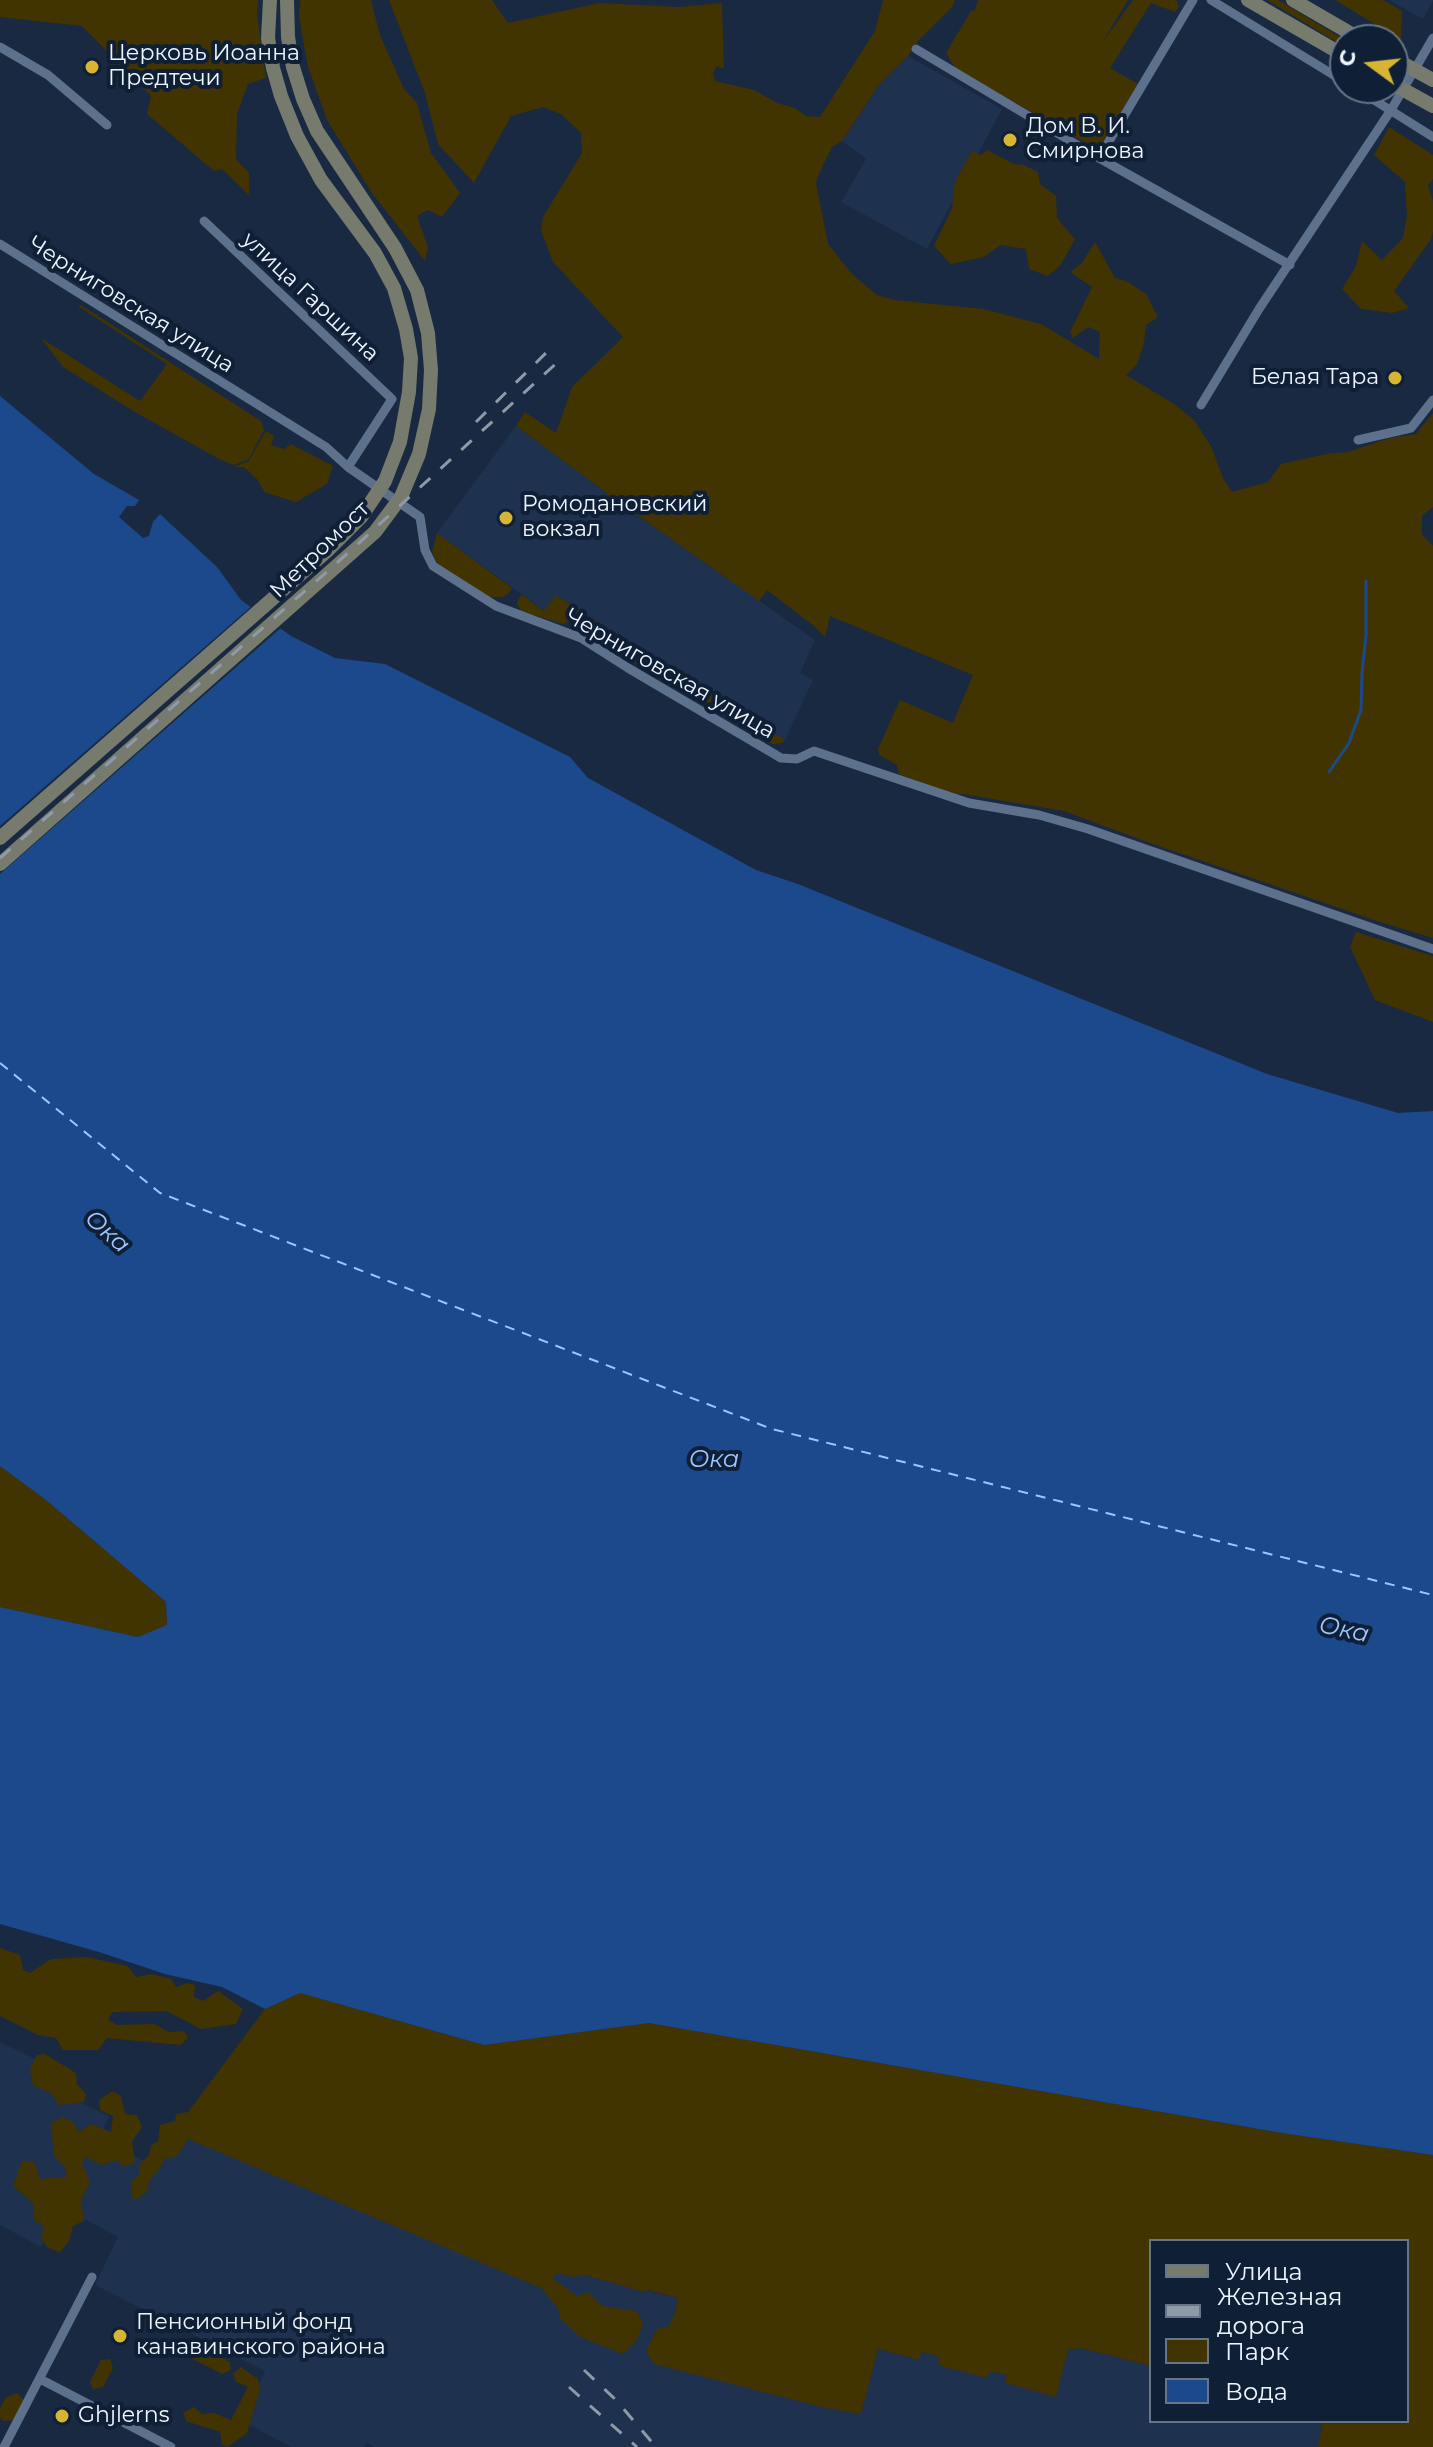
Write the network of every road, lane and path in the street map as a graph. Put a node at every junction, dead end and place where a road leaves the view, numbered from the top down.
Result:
1 (270, 0) edge
2 (287, 0) edge
3 (1193, 0) edge
4 (1211, 0) edge
5 (1248, 0) edge
6 (1293, 0) edge
7 (1334, 24) edge
8 (1433, 38) edge
9 (0, 47) edge
10 (1329, 47) edge
11 (916, 49) dead end
12 (1409, 67) edge
13 (1414, 70) junction
14 (1329, 72) edge
15 (1409, 75) edge
16 (1433, 80) edge
17 (1409, 93) edge
18 (1381, 104) edge
19 (1393, 104) edge
20 (1433, 106) edge
21 (1391, 110) junction
22 (107, 125) dead end
23 (1433, 137) edge
24 (1099, 158) junction
25 (204, 221) dead end
26 (0, 244) edge
27 (1290, 265) junction
28 (1433, 400) edge
29 (1201, 405) dead end
30 (1358, 440) dead end
31 (348, 467) junction
32 (0, 838) edge
33 (0, 864) edge
34 (1433, 949) edge
35 (92, 2277) dead end
36 (40, 2379) junction
37 (4, 2447) edge
38 (171, 2447) edge

1 - 32 main road, Метромост
2 - 33 main road, Метромост
3 - 24 street
4 - 14 street
5 - 10 main road
6 - 7 main road
8 - 13 street
9 - 22 street
11 - 24 street
12 - 13 main road
13 - 15 street
13 - 16 main road
17 - 20 main road
18 - 21 street
19 - 21 street
21 - 23 street
21 - 27 street
24 - 27 street
25 - 31 street, улица Гаршина
26 - 31 street, Черниговская улица
27 - 29 street
28 - 30 street
31 - 34 street, Черниговская улица
35 - 36 street
36 - 37 street
36 - 38 street

